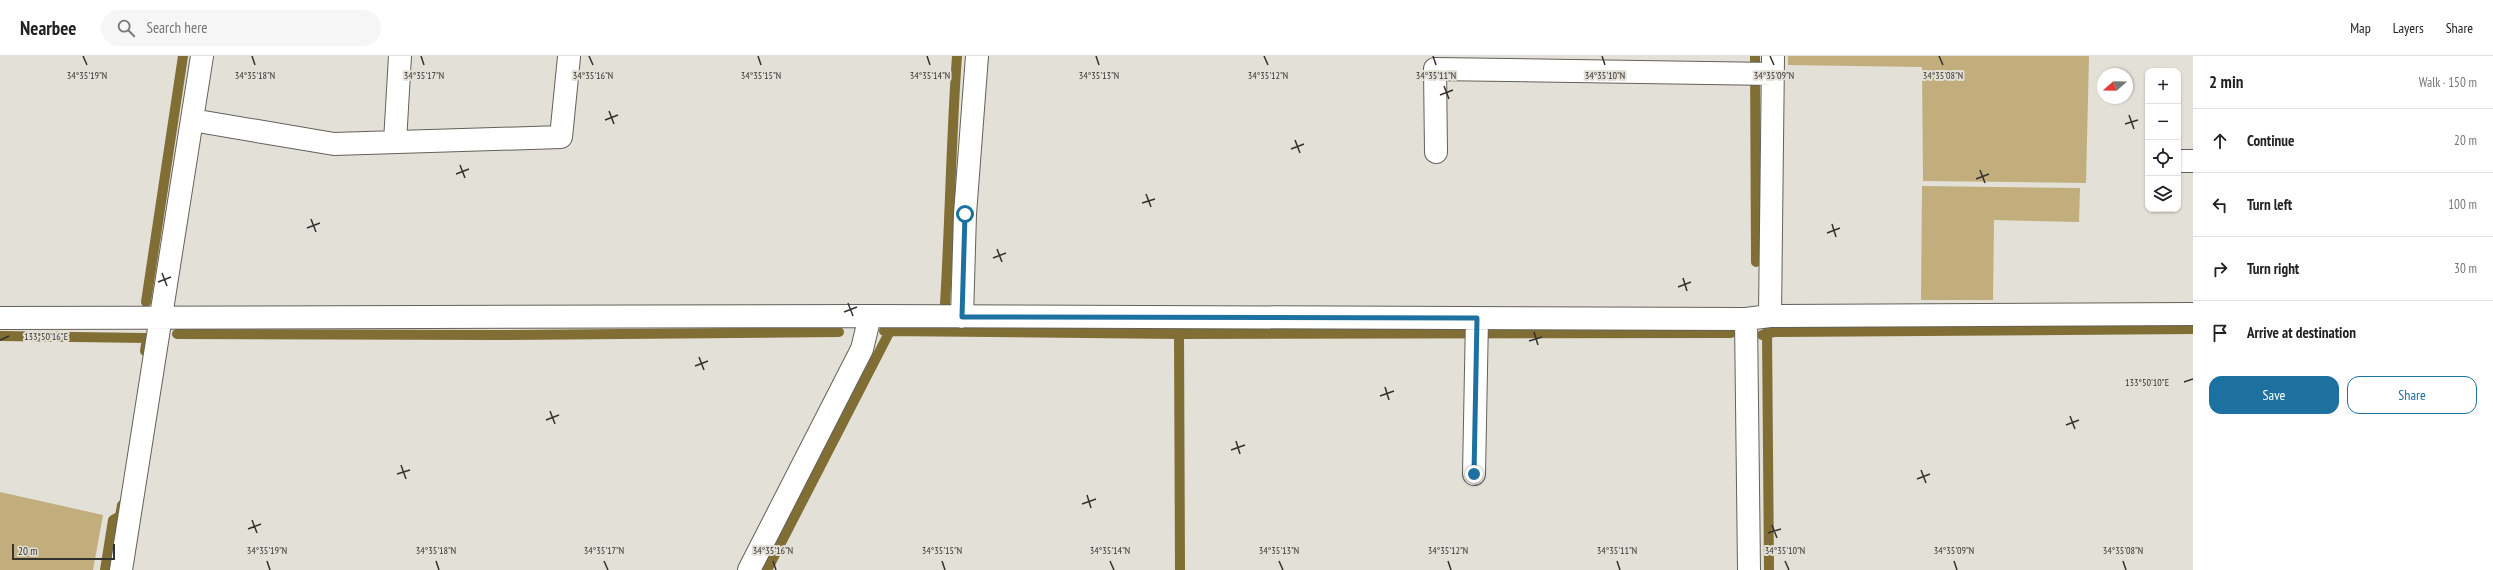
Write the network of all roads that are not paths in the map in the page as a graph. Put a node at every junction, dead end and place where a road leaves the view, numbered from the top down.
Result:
1 (202, 56) edge
2 (400, 56) edge
3 (977, 56) edge
4 (569, 57) dead end
5 (1773, 65) edge
6 (192, 120) junction
7 (395, 142) junction
8 (1436, 152) dead end
9 (2181, 161) edge
10 (2193, 161) edge
11 (2193, 314) edge
12 (870, 316) junction
13 (1770, 316) junction
14 (962, 317) junction
15 (0, 318) edge
16 (1477, 318) junction
17 (1746, 319) junction
18 (160, 320) junction
19 (1474, 474) dead end
20 (121, 570) edge
21 (749, 570) edge
22 (1749, 570) edge

1 - 6 street
2 - 7 street
3 - 14 street
4 - 7 street
5 - 8 street
5 - 13 street
6 - 7 street
6 - 18 street
9 - 10 street
11 - 13 street
12 - 14 street
12 - 18 street
12 - 21 street
13 - 17 street
14 - 16 street
15 - 18 street
16 - 17 street
16 - 19 street
17 - 22 street
18 - 20 street

